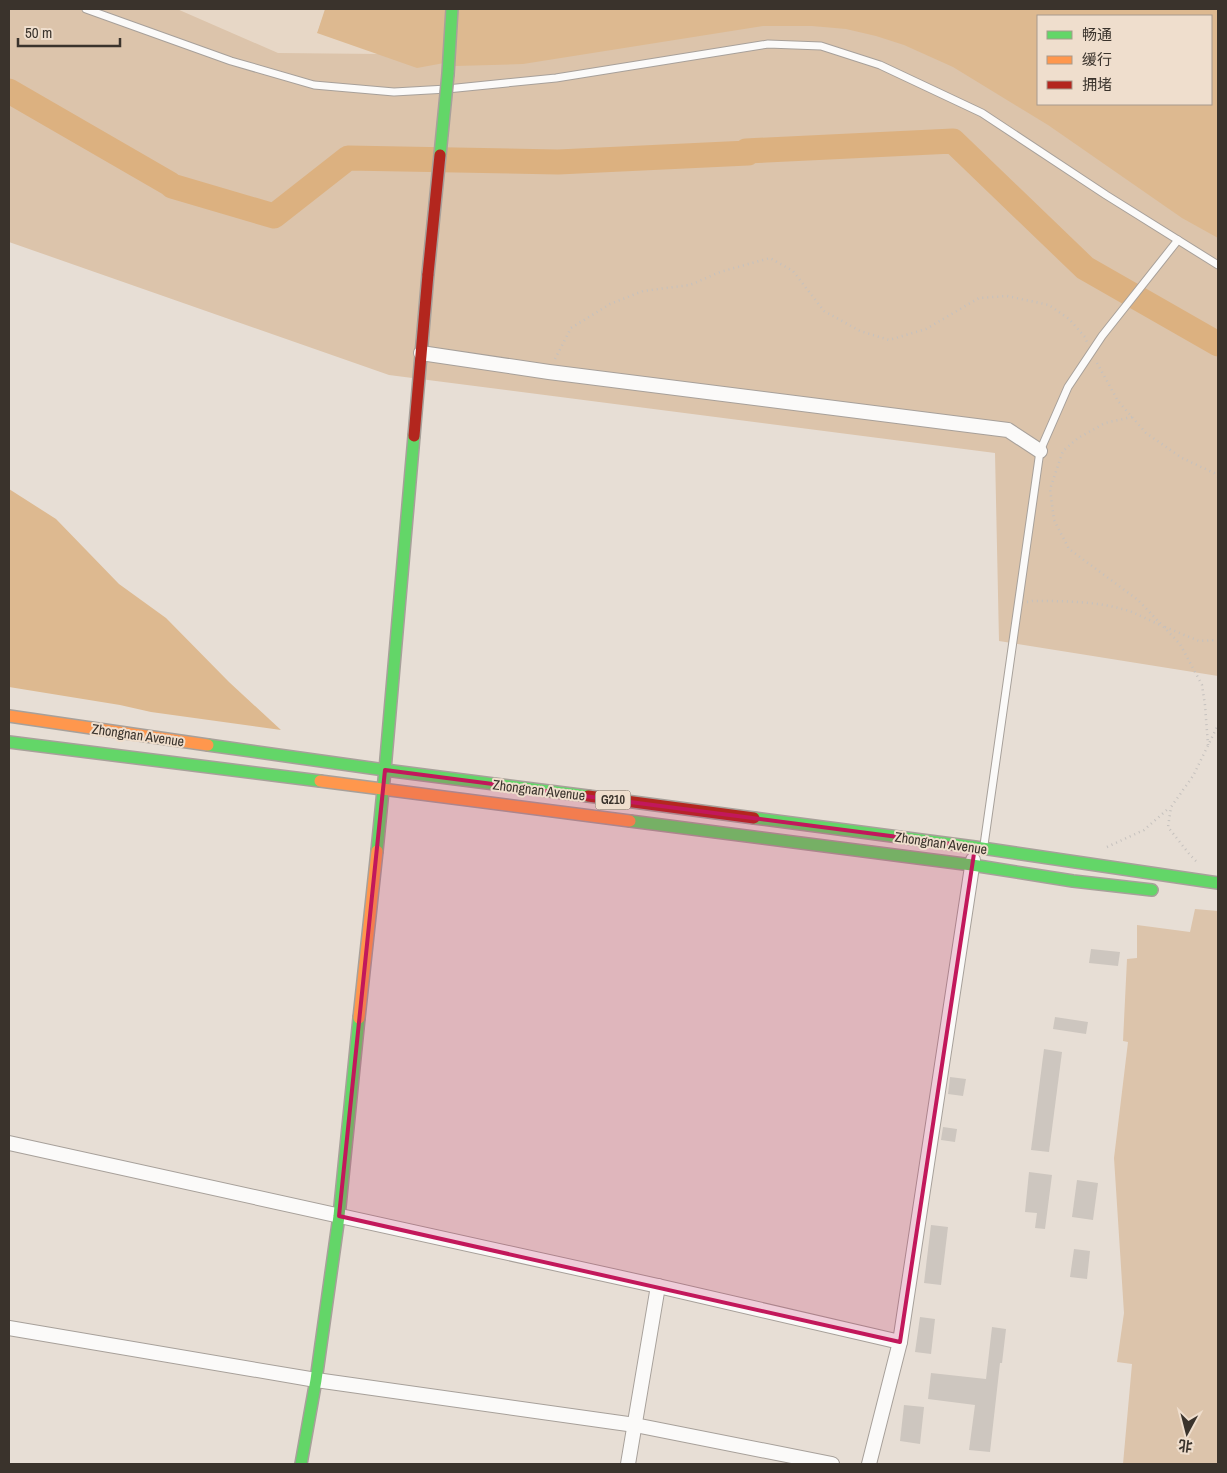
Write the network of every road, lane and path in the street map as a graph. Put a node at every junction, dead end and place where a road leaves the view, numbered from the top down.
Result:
1 (86, 9) edge
2 (452, 9) edge
3 (447, 89) junction
4 (1178, 240) junction
5 (1218, 265) edge
6 (1092, 352) junction
7 (421, 353) junction
8 (550, 372) junction
9 (1132, 417) junction
10 (1040, 451) junction
11 (1218, 477) edge
12 (1018, 606) junction
13 (1162, 626) junction
14 (1218, 640) edge
15 (9, 716) edge
16 (1218, 724) edge
17 (9, 742) edge
18 (1208, 745) junction
19 (385, 770) junction
20 (382, 789) junction
21 (1170, 807) junction
22 (979, 848) junction
23 (1101, 850) dead end
24 (1197, 861) dead end
25 (972, 865) junction
26 (1218, 883) edge
27 (1160, 891) dead end
28 (9, 1143) edge
29 (339, 1216) junction
30 (658, 1286) junction
31 (9, 1328) edge
32 (900, 1342) junction
33 (316, 1380) junction
34 (635, 1425) junction
35 (301, 1464) edge
36 (628, 1464) edge
37 (832, 1464) edge
38 (869, 1464) edge

1 - 3 lane
2 - 3 main road, bridge
3 - 4 lane
3 - 7 main road, bridge
4 - 5 lane
4 - 6 lane
6 - 8 path
6 - 9 path
6 - 10 lane
7 - 8 street
7 - 19 main road
8 - 10 street
9 - 11 path
9 - 13 path
10 - 12 lane
12 - 13 path
12 - 22 lane
13 - 14 path
13 - 18 path
15 - 19 main road, Zhongnan Avenue / G210
16 - 18 path
17 - 20 main road, Zhongnan Avenue / G210
18 - 21 path
19 - 20 main road
19 - 22 main road, Zhongnan Avenue / G210
20 - 25 main road, Zhongnan Avenue / G210
20 - 29 main road
21 - 23 path
21 - 24 path
22 - 25 street
22 - 26 main road, Zhongnan Avenue / G210
25 - 27 main road, Zhongnan Avenue / G210
25 - 32 street
28 - 29 street
29 - 30 street
29 - 33 main road
30 - 32 street
30 - 34 street
31 - 33 street
32 - 38 street
33 - 34 street
33 - 35 main road
34 - 36 street
34 - 37 street

